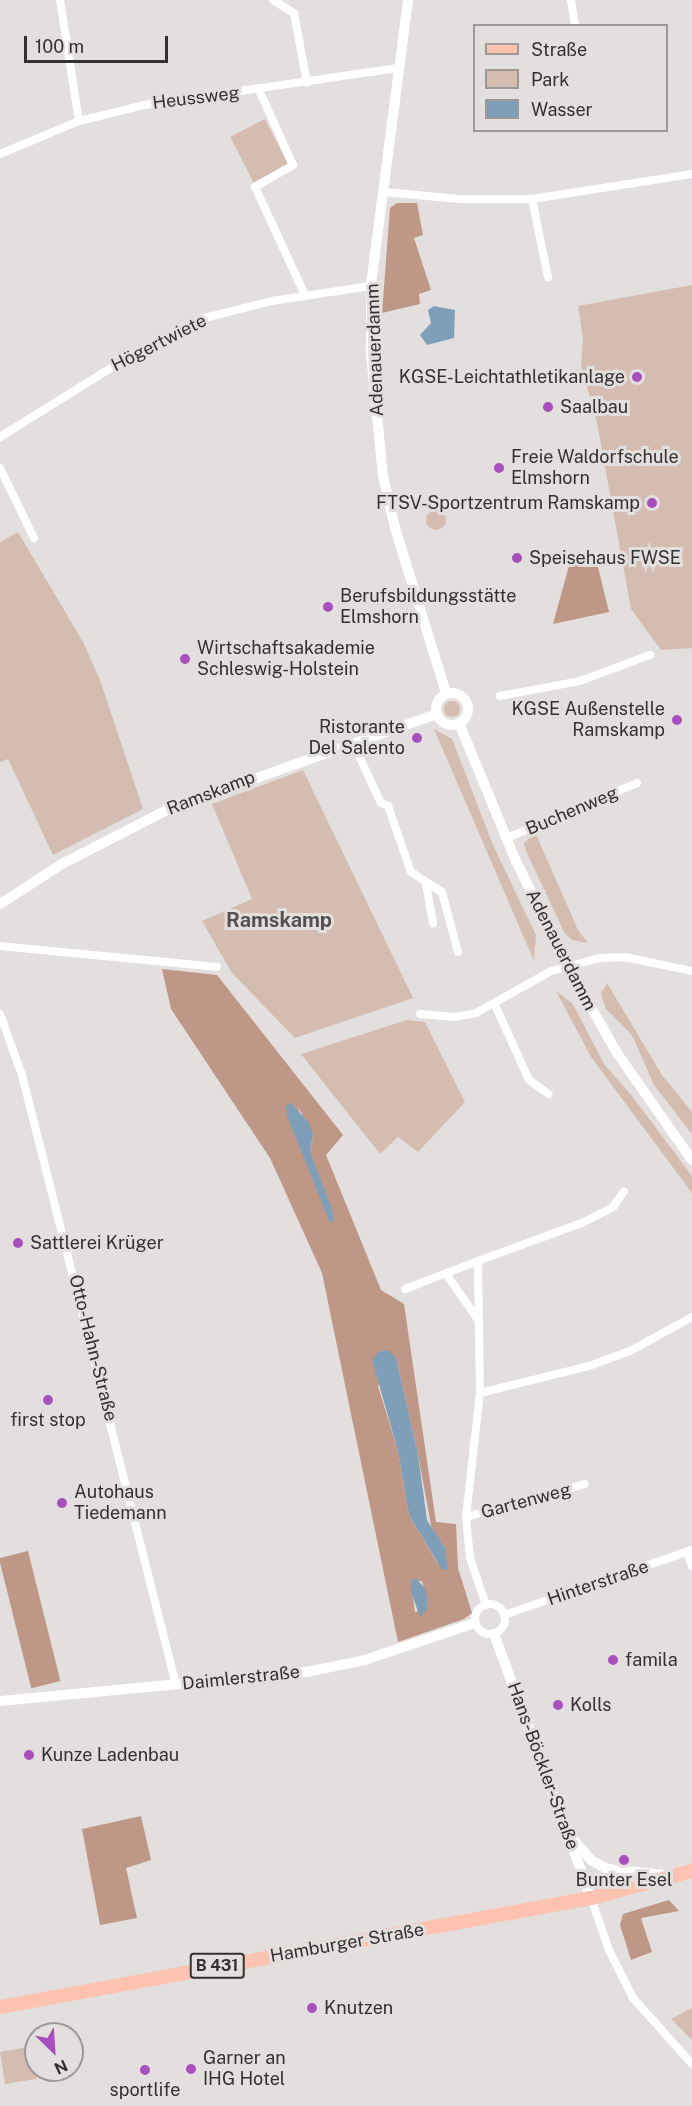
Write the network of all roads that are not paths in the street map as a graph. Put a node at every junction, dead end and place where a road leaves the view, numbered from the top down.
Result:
1 (60, 0) edge
2 (273, 0) edge
3 (408, 0) edge
4 (571, 0) edge
5 (575, 24) edge
6 (399, 68) junction
7 (307, 83) junction
8 (259, 90) junction
9 (79, 121) junction
10 (0, 154) edge
11 (692, 174) edge
12 (384, 192) junction
13 (532, 199) junction
14 (548, 277) dead end
15 (371, 286) junction
16 (305, 295) junction
17 (0, 437) edge
18 (0, 468) edge
19 (34, 538) dead end
20 (650, 655) dead end
21 (447, 693) junction
22 (500, 696) dead end
23 (436, 714) junction
24 (459, 723) junction
25 (353, 743) junction
26 (637, 783) dead end
27 (507, 838) junction
28 (426, 883) junction
29 (0, 904) edge
30 (433, 923) dead end
31 (0, 946) edge
32 (458, 952) dead end
33 (567, 965) junction
34 (217, 967) dead end
35 (692, 971) edge
36 (495, 1005) junction
37 (0, 1014) edge
38 (420, 1014) dead end
39 (548, 1094) dead end
40 (692, 1160) edge
41 (624, 1191) dead end
42 (478, 1261) junction
43 (449, 1272) junction
44 (405, 1289) dead end
45 (692, 1317) edge
46 (479, 1321) junction
47 (480, 1393) junction
48 (585, 1484) dead end
49 (466, 1517) junction
50 (689, 1551) edge
51 (692, 1566) edge
52 (486, 1605) junction
53 (504, 1615) junction
54 (475, 1623) junction
55 (494, 1634) junction
56 (176, 1685) junction
57 (0, 1701) edge
58 (568, 1832) junction
59 (692, 1871) edge
60 (678, 1875) junction
61 (591, 1898) junction
62 (0, 2007) edge
63 (692, 2064) edge

1 - 9 street
2 - 7 street
3 - 6 street, Adenauerdamm
4 - 5 street
6 - 7 street, Heussweg
6 - 12 street, Adenauerdamm
7 - 8 street, Heussweg
8 - 9 street, Heussweg
8 - 16 street
9 - 10 street, Heussweg
11 - 13 street
12 - 13 street
12 - 15 street, Adenauerdamm
13 - 14 street
15 - 16 street, Högertwiete
15 - 21 street, Adenauerdamm
16 - 17 street, Högertwiete
18 - 19 street
20 - 22 street
21 - 23 street
21 - 24 street
23 - 24 street
23 - 25 street, Ramskamp
24 - 27 street, Adenauerdamm
25 - 28 street
25 - 29 street, Ramskamp
26 - 27 street, Buchenweg
27 - 33 street, Adenauerdamm
28 - 30 street
28 - 32 street
31 - 34 street
33 - 35 street
33 - 36 street
33 - 40 street, Adenauerdamm
36 - 38 street
36 - 39 street
37 - 56 street, Otto-Hahn-Straße
41 - 42 street
42 - 43 street
42 - 46 street
43 - 44 street
43 - 46 street
45 - 47 street
46 - 47 street
47 - 49 street
48 - 49 street, Gartenweg
49 - 52 street
50 - 51 street
50 - 53 street, Hinterstraße
52 - 53 street
52 - 54 street
53 - 55 street
54 - 55 street
54 - 56 street, Daimlerstraße
55 - 58 street, Hans-Böckler-Straße
56 - 57 street, Daimlerstraße
58 - 60 street
58 - 61 street, Hans-Böckler-Straße
59 - 60 main road, Hamburger Straße / B 431
60 - 61 main road, Hamburger Straße / B 431
61 - 62 main road, Hamburger Straße / B 431
61 - 63 street

